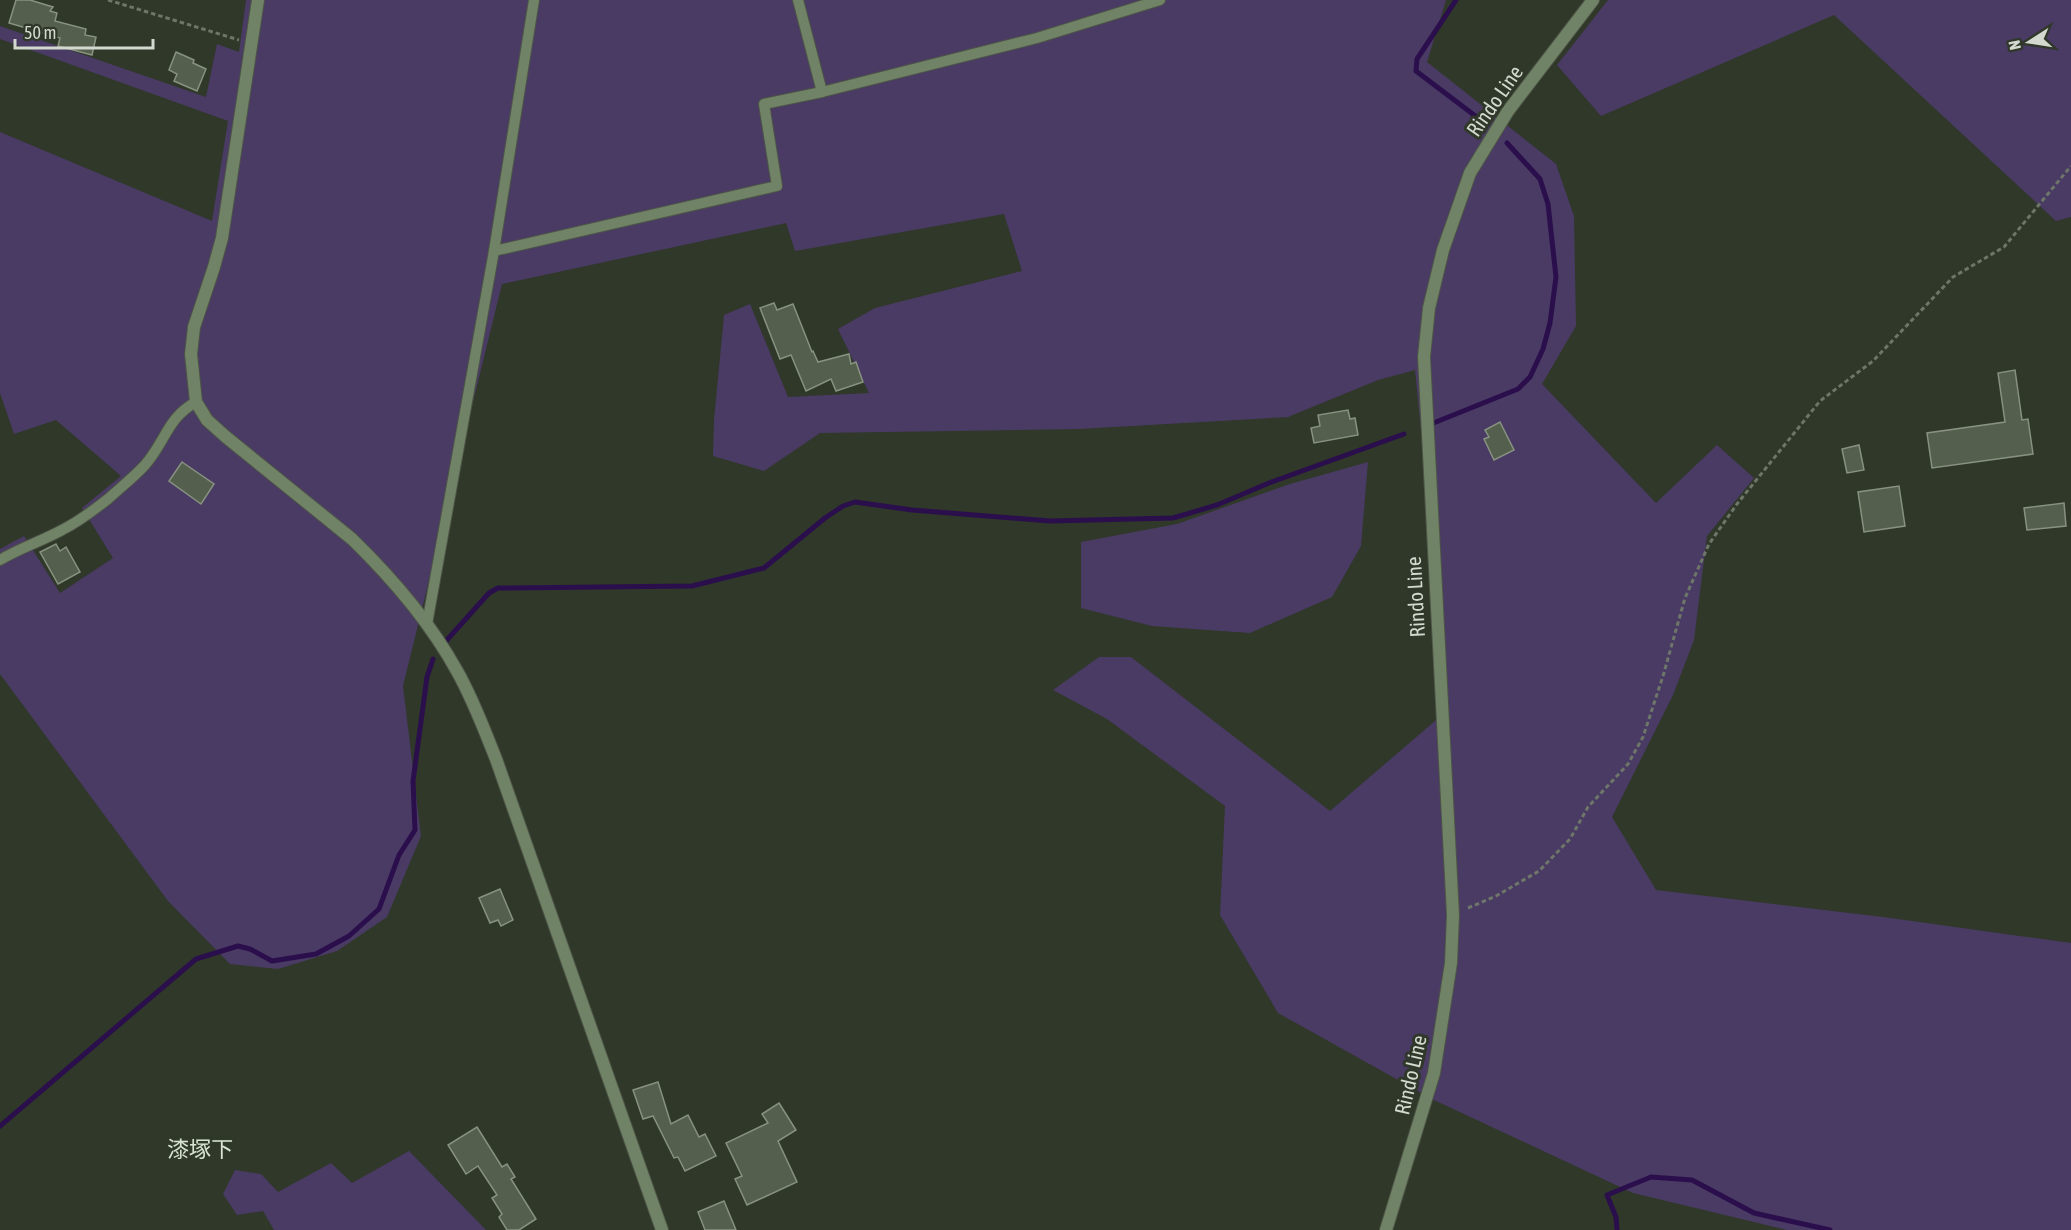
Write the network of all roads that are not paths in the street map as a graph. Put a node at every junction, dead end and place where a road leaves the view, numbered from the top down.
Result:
1 (258, 0) edge
2 (534, 0) edge
3 (798, 0) edge
4 (1160, 0) edge
5 (1593, 0) edge
6 (822, 92) junction
7 (494, 251) junction
8 (196, 402) junction
9 (0, 559) edge
10 (427, 624) junction
11 (662, 1230) edge
12 (1386, 1230) edge

1 - 8 street
2 - 7 lane
3 - 6 lane
4 - 6 lane
5 - 12 street, Rindo Line
6 - 7 lane
7 - 10 lane
8 - 9 lane
8 - 10 street
10 - 11 street

